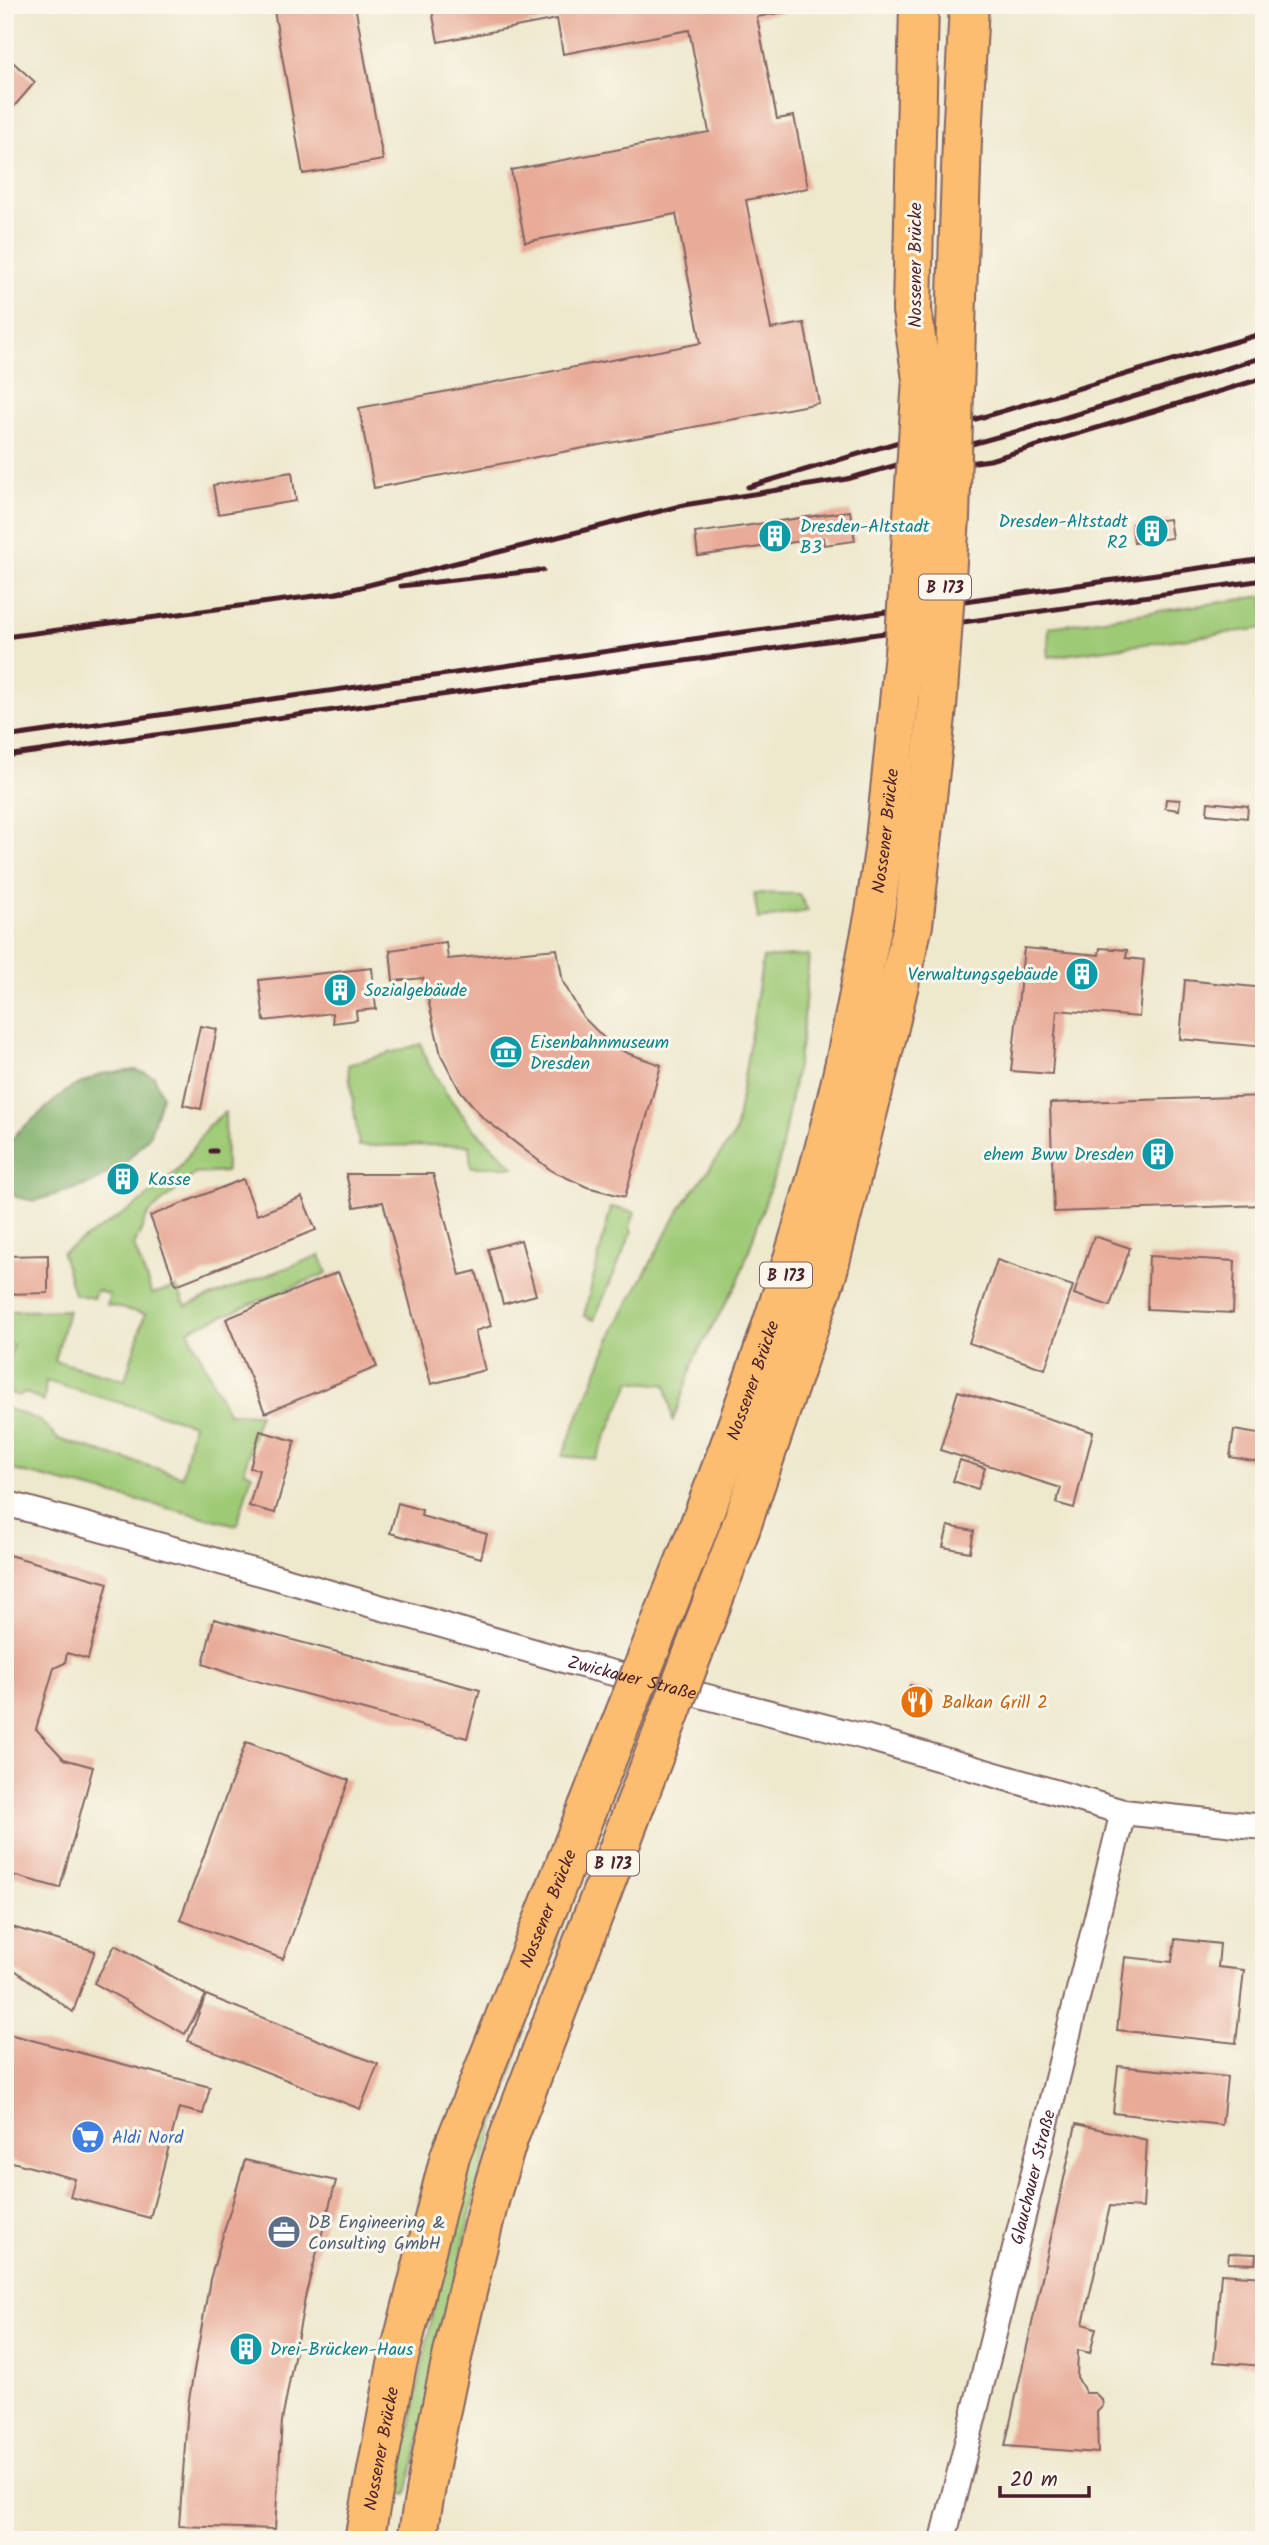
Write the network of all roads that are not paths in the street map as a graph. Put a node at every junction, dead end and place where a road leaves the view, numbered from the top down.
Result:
1 (919, 5) edge
2 (969, 5) edge
3 (871, 1028) junction
4 (5, 1503) edge
5 (1123, 1812) junction
6 (1264, 1827) edge
7 (364, 2540) edge
8 (417, 2540) edge
9 (943, 2540) edge

1 - 3 main road, Nossener Brücke / B 173, bridge
2 - 3 main road, Nossener Brücke / B 173, bridge
3 - 7 main road, Nossener Brücke / B 173, bridge
3 - 8 main road, Nossener Brücke / B 173, bridge
4 - 5 street, Zwickauer Straße
5 - 6 street, Zwickauer Straße
5 - 9 street, Glauchauer Straße

